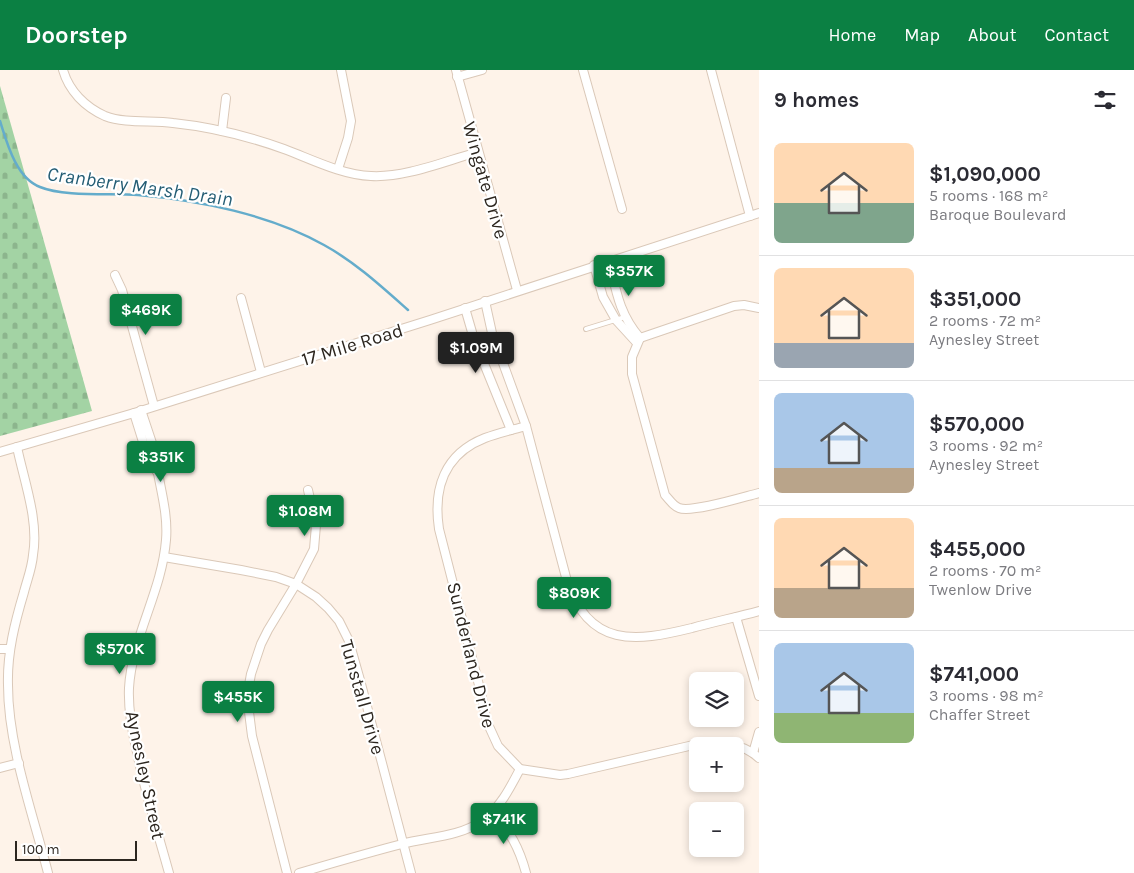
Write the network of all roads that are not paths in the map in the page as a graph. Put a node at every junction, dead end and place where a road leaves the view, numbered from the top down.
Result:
1 (63, 70) edge
2 (340, 70) edge
3 (482, 70) edge
4 (583, 70) edge
5 (711, 70) edge
6 (457, 73) edge
7 (226, 98) dead end
8 (222, 131) junction
9 (478, 152) junction
10 (338, 169) junction
11 (622, 210) dead end
12 (759, 213) edge
13 (750, 216) junction
14 (610, 260) junction
15 (594, 266) junction
16 (115, 275) dead end
17 (517, 290) junction
18 (241, 298) dead end
19 (485, 301) junction
20 (465, 308) junction
21 (759, 308) edge
22 (625, 317) junction
23 (616, 320) junction
24 (586, 329) dead end
25 (639, 340) junction
26 (261, 372) junction
27 (154, 406) junction
28 (138, 411) junction
29 (526, 426) junction
30 (511, 430) junction
31 (17, 448) junction
32 (0, 452) edge
33 (308, 490) dead end
34 (759, 493) edge
35 (164, 557) junction
36 (296, 584) junction
37 (759, 611) edge
38 (736, 617) junction
39 (0, 649) edge
40 (10, 649) junction
41 (759, 696) edge
42 (759, 732) edge
43 (756, 755) edge
44 (19, 763) junction
45 (0, 768) edge
46 (520, 769) junction
47 (493, 812) junction
48 (403, 844) junction
49 (48, 873) edge
50 (169, 873) edge
51 (288, 873) edge
52 (299, 873) edge
53 (410, 873) edge
54 (526, 873) edge

1 - 8 street
2 - 10 street
3 - 6 street
4 - 11 street
5 - 13 street
6 - 9 street, Wingate Drive
7 - 8 street
8 - 10 street
9 - 10 street
9 - 17 street, Wingate Drive
12 - 13 street, 17 Mile Road
13 - 14 street, 17 Mile Road
14 - 15 street, 17 Mile Road
14 - 22 street
15 - 17 street, 17 Mile Road
15 - 23 street
16 - 27 street
17 - 19 street, 17 Mile Road
18 - 26 street
19 - 20 street, 17 Mile Road
19 - 29 street
20 - 26 street, 17 Mile Road
20 - 30 street
21 - 25 street
22 - 23 lane
22 - 25 street
23 - 24 lane
23 - 25 street
25 - 34 street
26 - 27 street, 17 Mile Road
27 - 28 street, 17 Mile Road
28 - 31 street, 17 Mile Road
28 - 35 street, Aynesley Street
29 - 30 street, Sunderland Drive
29 - 38 street
30 - 46 street, Sunderland Drive
31 - 32 street, 17 Mile Road
31 - 40 street
33 - 36 street
35 - 36 street, Tunstall Drive
35 - 50 street, Aynesley Street
36 - 48 street, Tunstall Drive
36 - 51 street
37 - 38 street
38 - 41 street
39 - 40 street
40 - 44 street
42 - 43 street
43 - 46 street
44 - 45 street
44 - 49 street
46 - 47 street
47 - 48 street
47 - 54 street
48 - 52 street
48 - 53 street, Tunstall Drive

